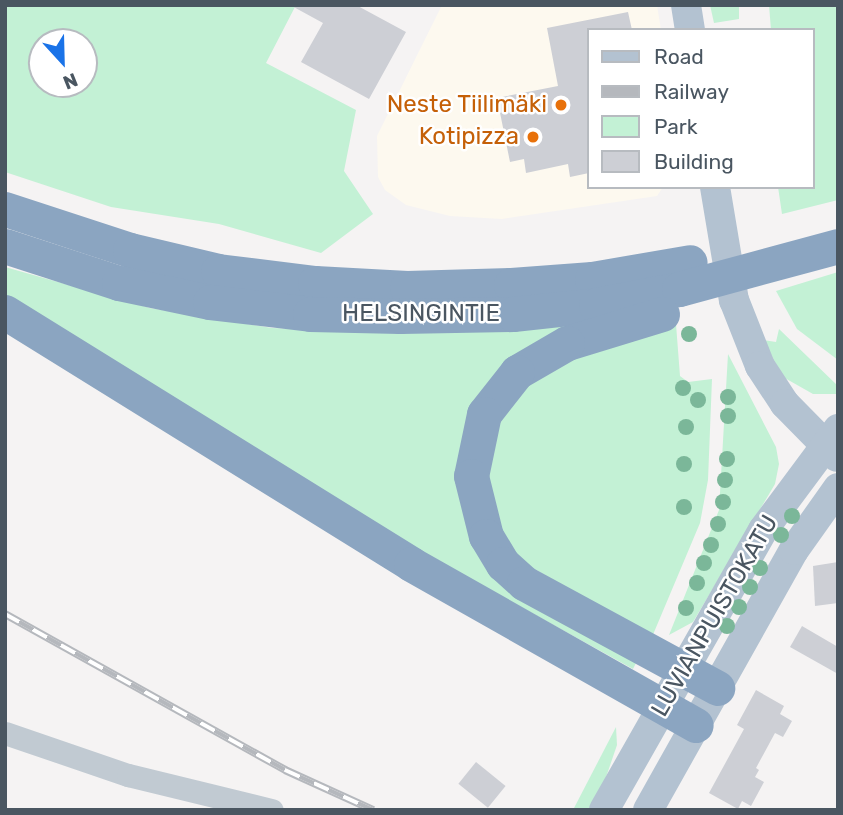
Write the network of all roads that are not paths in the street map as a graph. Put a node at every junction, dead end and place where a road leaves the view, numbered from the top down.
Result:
1 (686, 5) edge
2 (690, 28) edge
3 (715, 189) edge
4 (5, 209) edge
5 (838, 224) edge
6 (5, 246) edge
7 (838, 246) edge
8 (783, 250) junction
9 (679, 288) junction
10 (5, 313) edge
11 (833, 443) edge
12 (838, 488) edge
13 (684, 669) junction
14 (717, 688) junction
15 (662, 707) junction
16 (696, 725) junction
17 (5, 733) edge
18 (272, 810) edge
19 (604, 810) edge
20 (648, 810) edge

1 - 2 main road
3 - 11 main road
4 - 9 highway, HELSINGINTIE
5 - 8 highway, HELSINGINTIE
6 - 9 highway, HELSINGINTIE
7 - 8 highway, HELSINGINTIE
8 - 9 highway, HELSINGINTIE
9 - 13 highway
10 - 15 highway
11 - 13 main road, LUVIANPUISTOKATU
12 - 14 main road, LUVIANPUISTOKATU
13 - 14 highway
13 - 15 main road, LUVIANPUISTOKATU
14 - 16 main road, LUVIANPUISTOKATU
15 - 16 highway
15 - 19 main road, LUVIANPUISTOKATU
16 - 20 main road, LUVIANPUISTOKATU
17 - 18 lane

